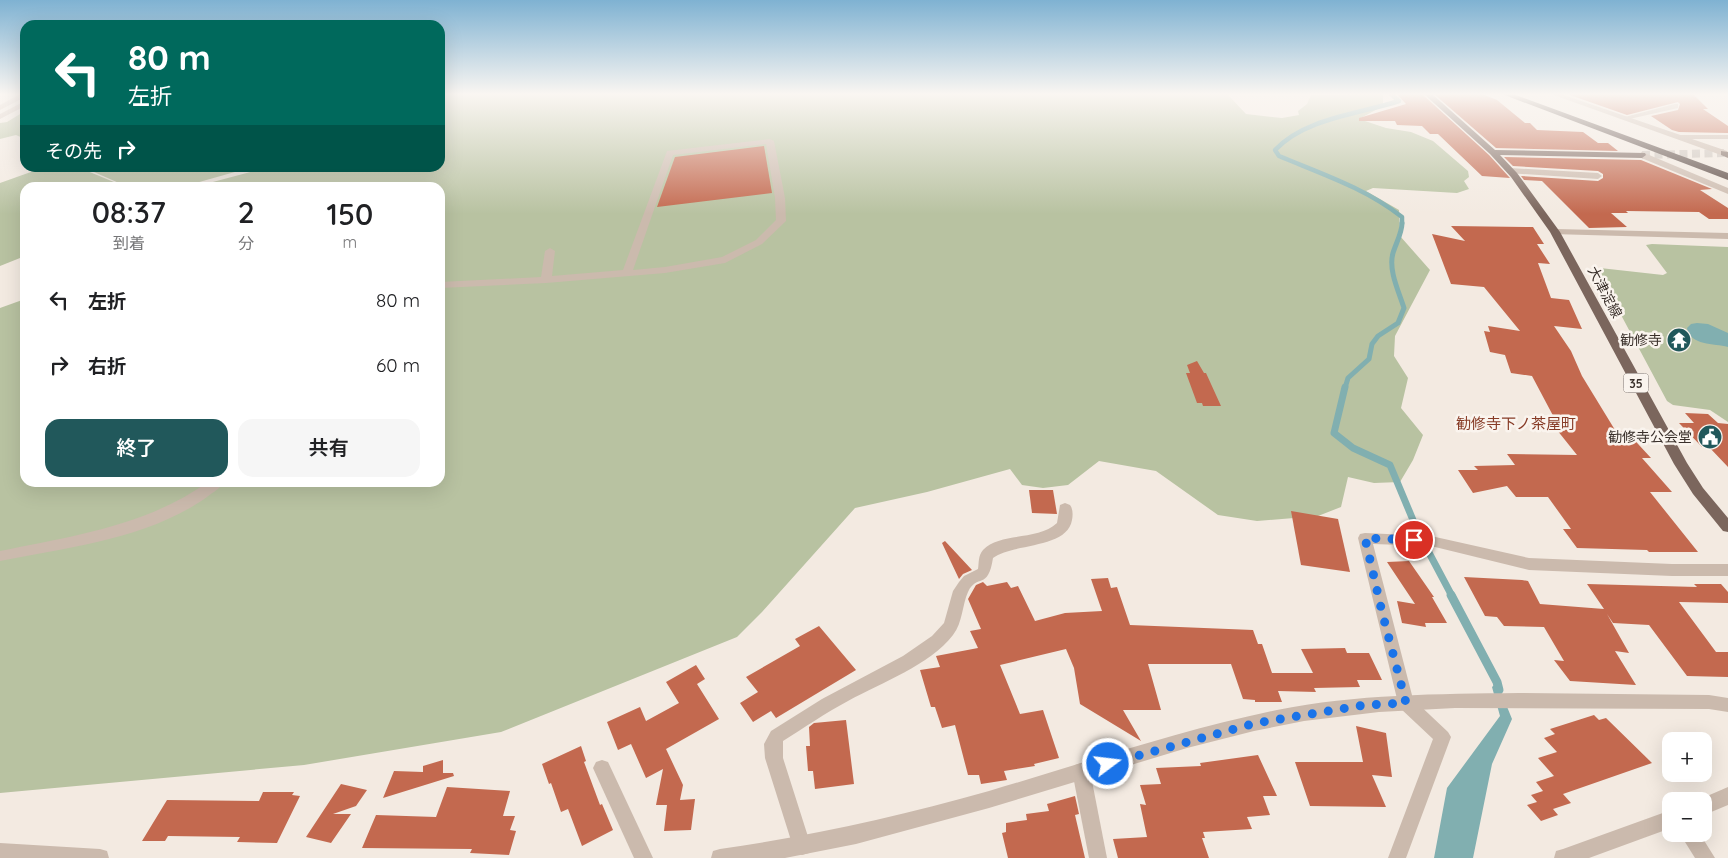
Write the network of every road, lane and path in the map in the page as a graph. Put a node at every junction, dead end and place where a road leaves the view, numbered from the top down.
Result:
1 (1473, 134) edge
2 (1613, 134) edge
3 (1641, 134) edge
4 (1670, 134) edge
5 (1678, 137) junction
6 (1728, 137) edge
7 (1493, 152) junction
8 (1726, 154) edge
9 (1642, 155) joint
10 (1728, 166) edge
11 (1510, 171) junction
12 (1598, 176) dead end
13 (1728, 177) edge
14 (1728, 191) edge
15 (1555, 232) junction
16 (1728, 236) edge
17 (550, 251) dead end
18 (627, 273) junction
19 (546, 280) junction
20 (445, 285) edge
21 (211, 487) edge
22 (1065, 508) dead end
23 (1728, 527) edge
24 (0, 556) edge
25 (1728, 570) edge
26 (1406, 703) junction
27 (1728, 705) edge
28 (602, 768) dead end
29 (1081, 771) junction
30 (1728, 796) edge
31 (1712, 803) edge
32 (1662, 822) edge
33 (1695, 842) edge
34 (802, 846) junction
35 (0, 852) edge
36 (100, 858) edge
37 (644, 858) edge
38 (720, 858) edge
39 (1098, 858) edge
40 (1396, 858) edge
41 (1563, 858) edge
42 (1706, 858) edge

1 - 7 main road, 大津淀線 / 35
2 - 13 highway
3 - 10 highway
4 - 5 street
5 - 6 street
5 - 8 street
7 - 9 main road
7 - 11 main road, 大津淀線 / 35
9 - 14 street
11 - 12 street
11 - 15 main road, 大津淀線 / 35
15 - 16 street
15 - 23 main road, 大津淀線 / 35
17 - 19 street
18 - 18 street
18 - 19 street
19 - 20 street
21 - 24 street
22 - 34 street
25 - 26 street
26 - 27 street
26 - 29 street
26 - 40 street
28 - 37 street
29 - 34 street
29 - 39 street
30 - 31 street
32 - 41 street
33 - 42 street
34 - 38 street
35 - 36 street

